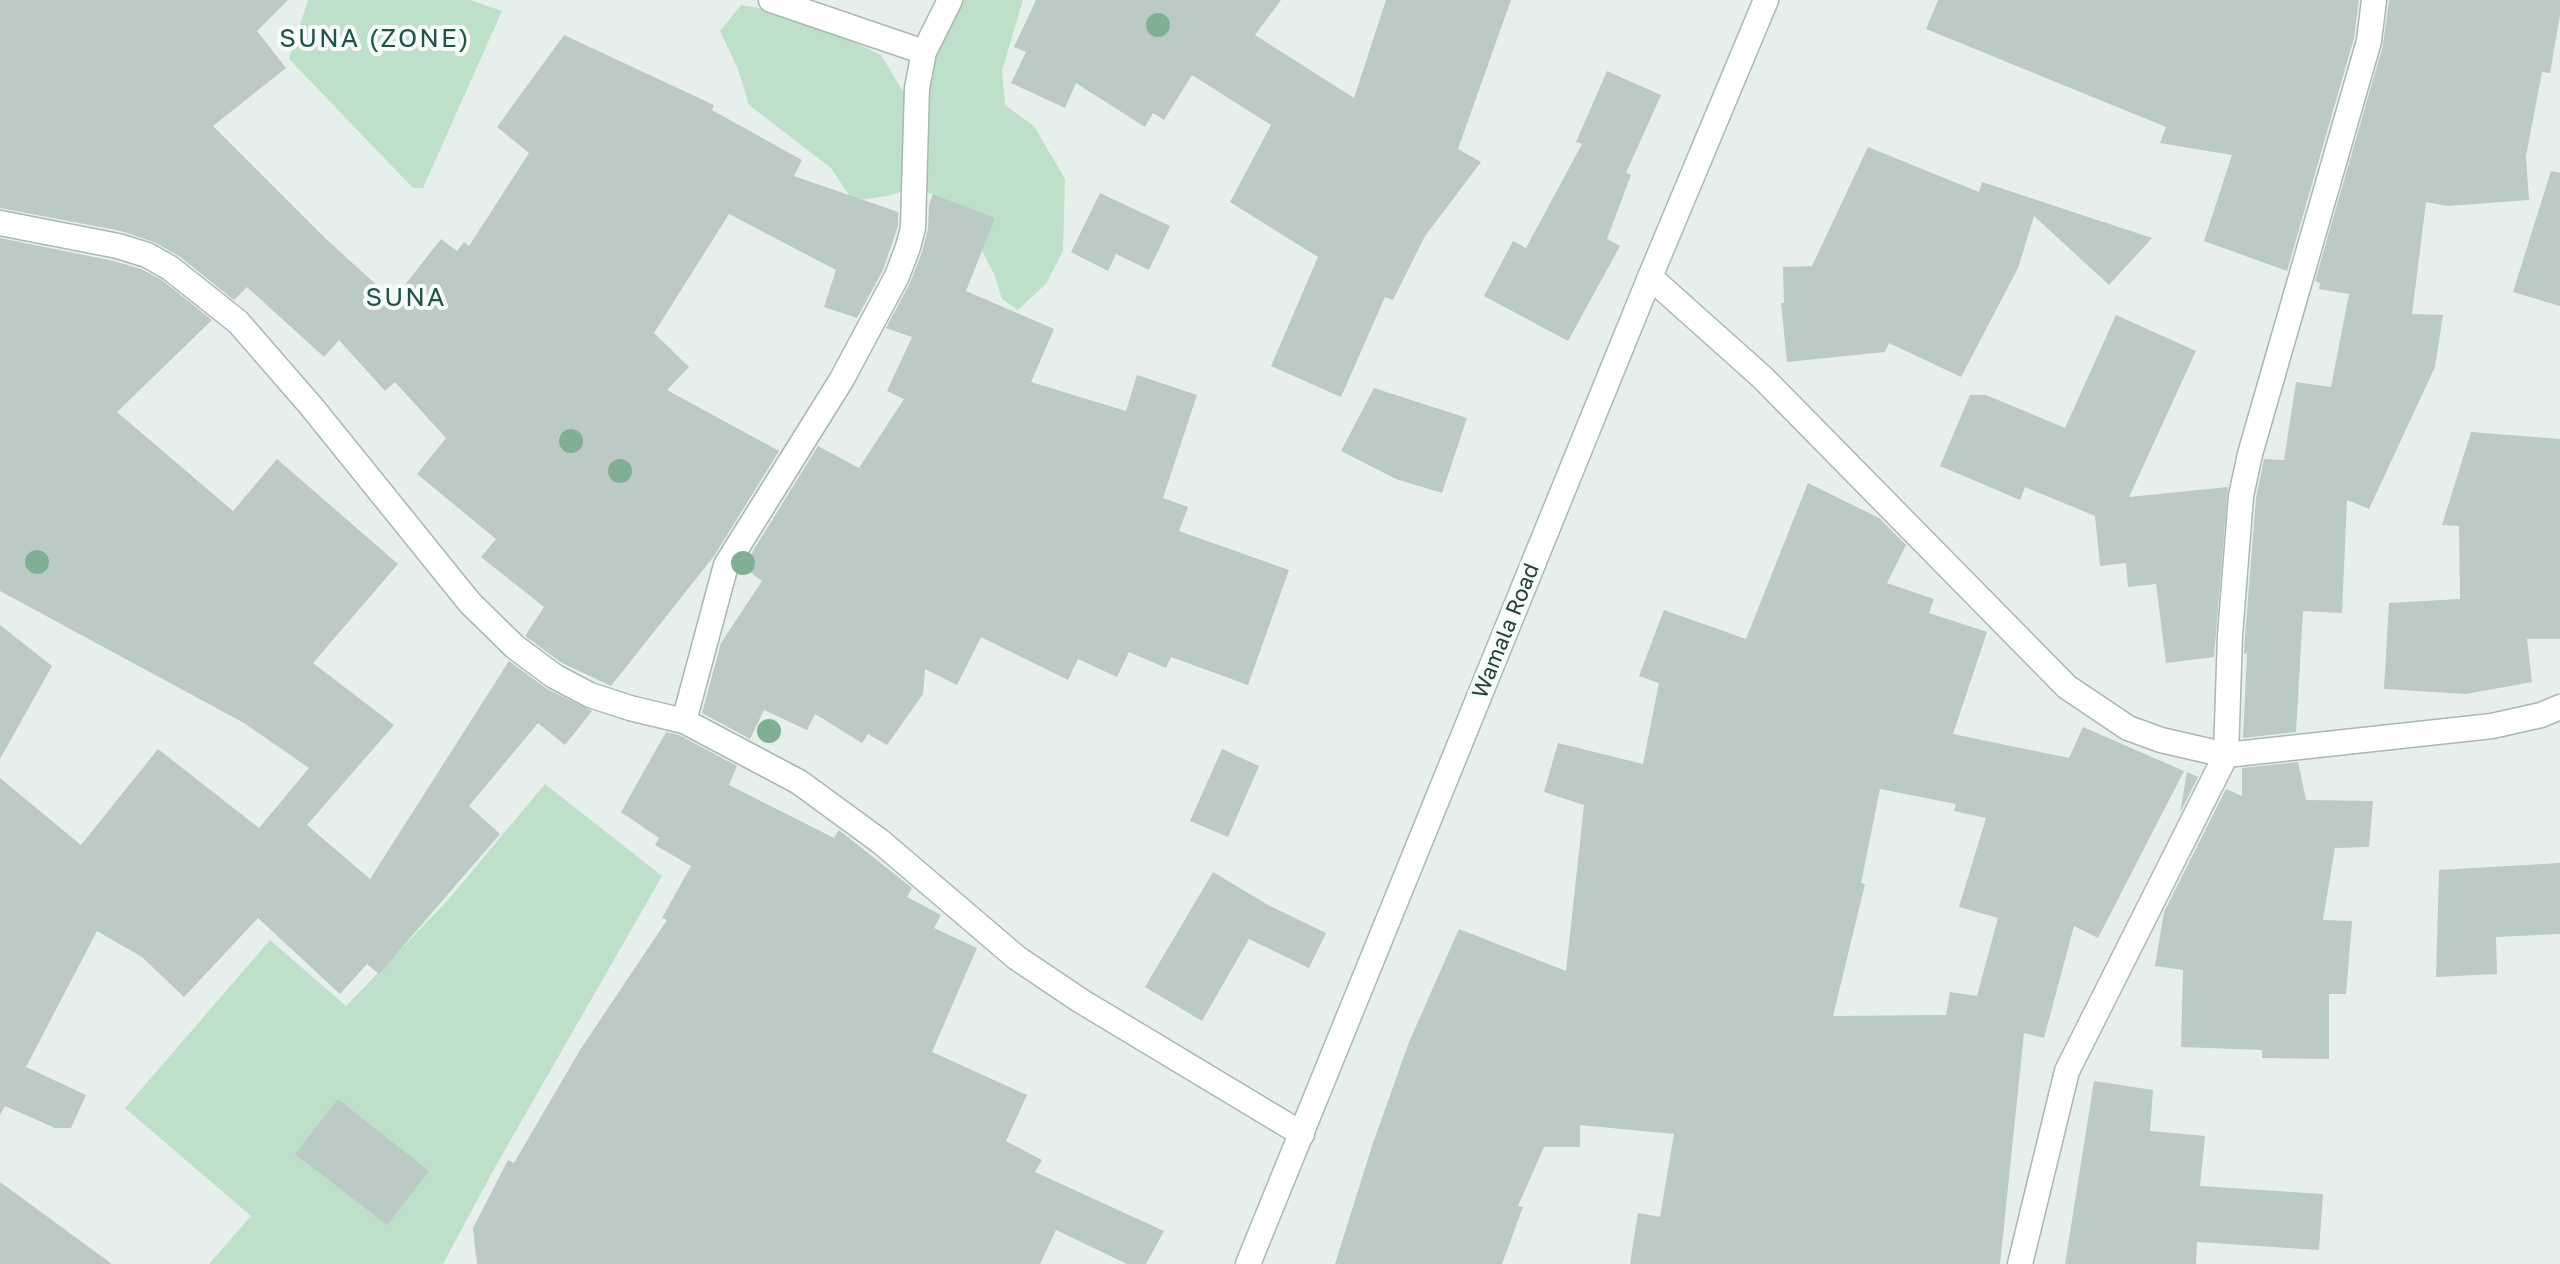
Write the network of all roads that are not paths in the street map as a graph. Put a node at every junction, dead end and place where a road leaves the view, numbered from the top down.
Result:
1 (771, 0) edge
2 (950, 0) edge
3 (1766, 0) edge
4 (2374, 0) edge
5 (924, 52) junction
6 (0, 223) edge
7 (1650, 277) junction
8 (2560, 707) edge
9 (684, 721) junction
10 (2226, 755) junction
11 (1302, 1134) junction
12 (1248, 1264) edge
13 (2020, 1264) edge

1 - 5 street
2 - 5 street
3 - 7 street, Wamala Road
4 - 10 street
5 - 9 street
6 - 9 street
7 - 10 street
7 - 11 street, Wamala Road
8 - 10 street
9 - 11 street
10 - 13 street
11 - 12 street, Wamala Road

